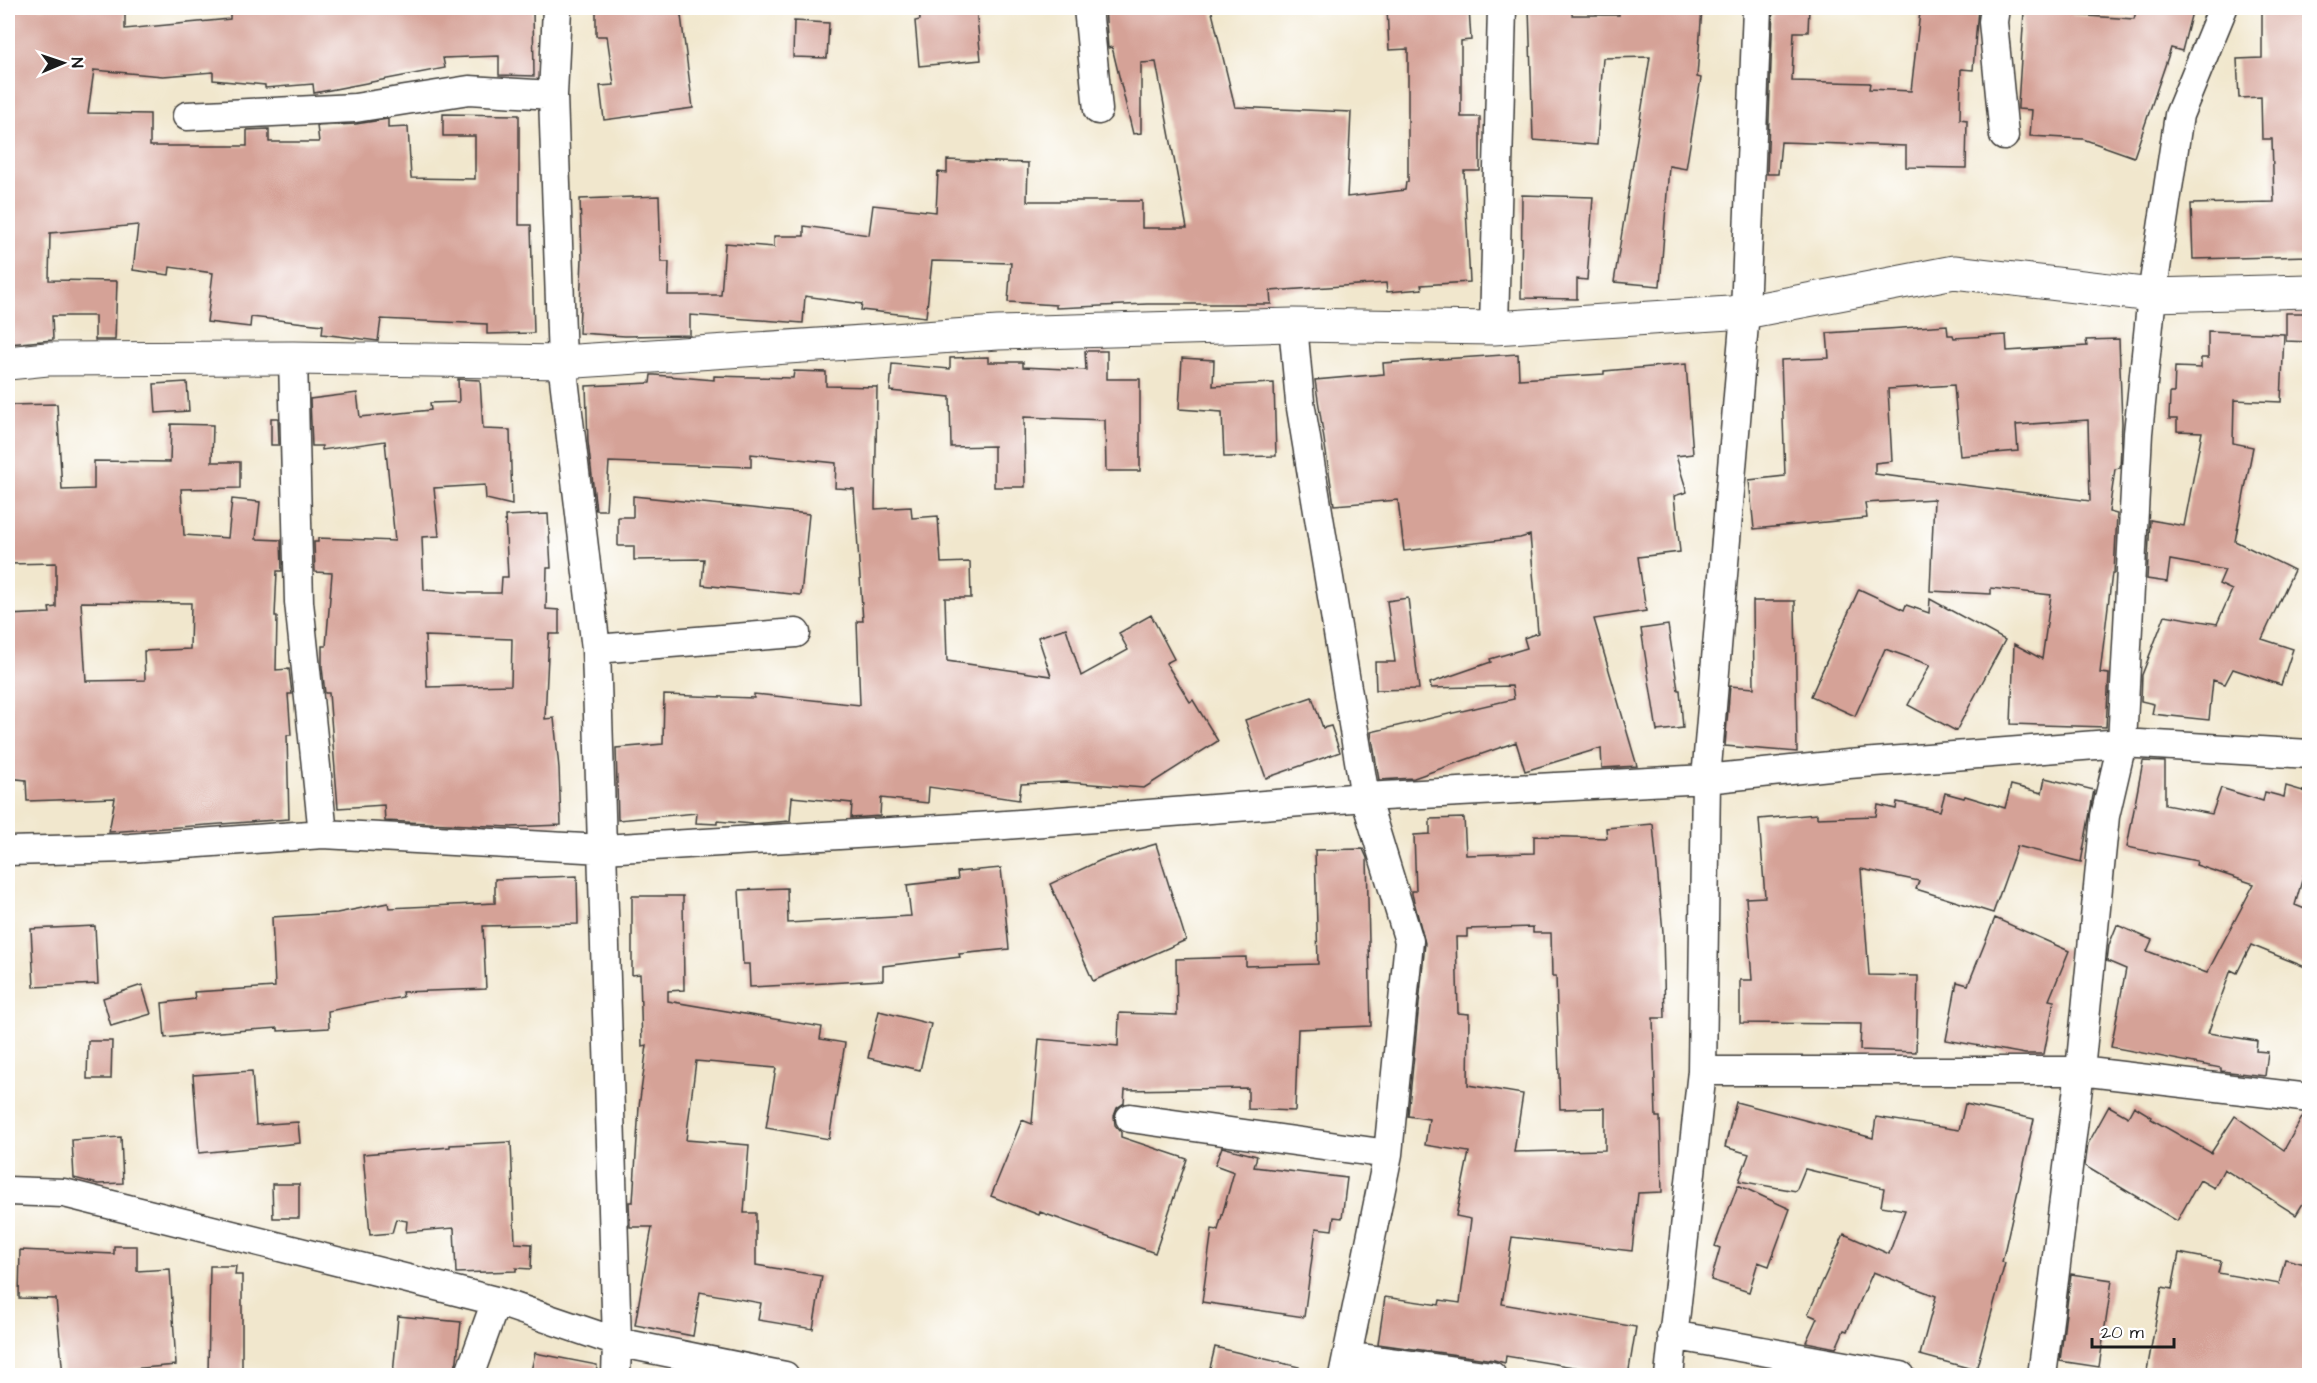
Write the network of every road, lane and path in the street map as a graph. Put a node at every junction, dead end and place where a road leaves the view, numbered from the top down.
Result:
1 (557, 8) edge
2 (1088, 8) edge
3 (1502, 8) edge
4 (1757, 8) edge
5 (1995, 8) edge
6 (2223, 8) edge
7 (553, 95) junction
8 (1098, 110) dead end
9 (187, 116) dead end
10 (2004, 136) dead end
11 (2310, 291) edge
12 (2152, 295) junction
13 (1745, 312) junction
14 (1293, 326) junction
15 (1494, 328) junction
16 (293, 358) junction
17 (562, 362) junction
18 (8, 363) edge
19 (796, 633) dead end
20 (596, 649) junction
21 (2122, 742) junction
22 (2310, 754) edge
23 (1706, 779) junction
24 (1365, 797) junction
25 (323, 834) junction
26 (603, 849) junction
27 (8, 851) edge
28 (1702, 1071) junction
29 (2080, 1071) junction
30 (2310, 1098) edge
31 (1130, 1118) dead end
32 (1388, 1154) junction
33 (8, 1191) edge
34 (496, 1301) junction
35 (1672, 1335) junction
36 (617, 1342) junction
37 (1345, 1366) edge
38 (469, 1376) edge
39 (616, 1376) edge
40 (785, 1376) edge
41 (1492, 1376) edge
42 (1669, 1376) edge
43 (1901, 1376) edge
44 (2042, 1376) edge

1 - 7 street
2 - 8 street
3 - 15 street
4 - 13 street
5 - 10 street
6 - 12 street
7 - 9 street
7 - 17 street
11 - 12 street
12 - 13 street
12 - 21 street
13 - 15 street
13 - 23 street
14 - 15 street
14 - 17 street
14 - 24 street
16 - 17 street
16 - 18 street
16 - 25 street
17 - 20 street
19 - 20 street
20 - 26 street
21 - 22 street
21 - 23 street
21 - 29 street
23 - 24 street
23 - 28 street
24 - 26 street
24 - 32 street
25 - 26 street
25 - 27 street
26 - 36 street
28 - 29 street
28 - 35 street
29 - 30 street
29 - 44 street
31 - 32 street
32 - 37 street
33 - 34 street
34 - 36 street
34 - 38 street
35 - 42 street
35 - 43 street
36 - 39 street
36 - 40 street
37 - 41 street

